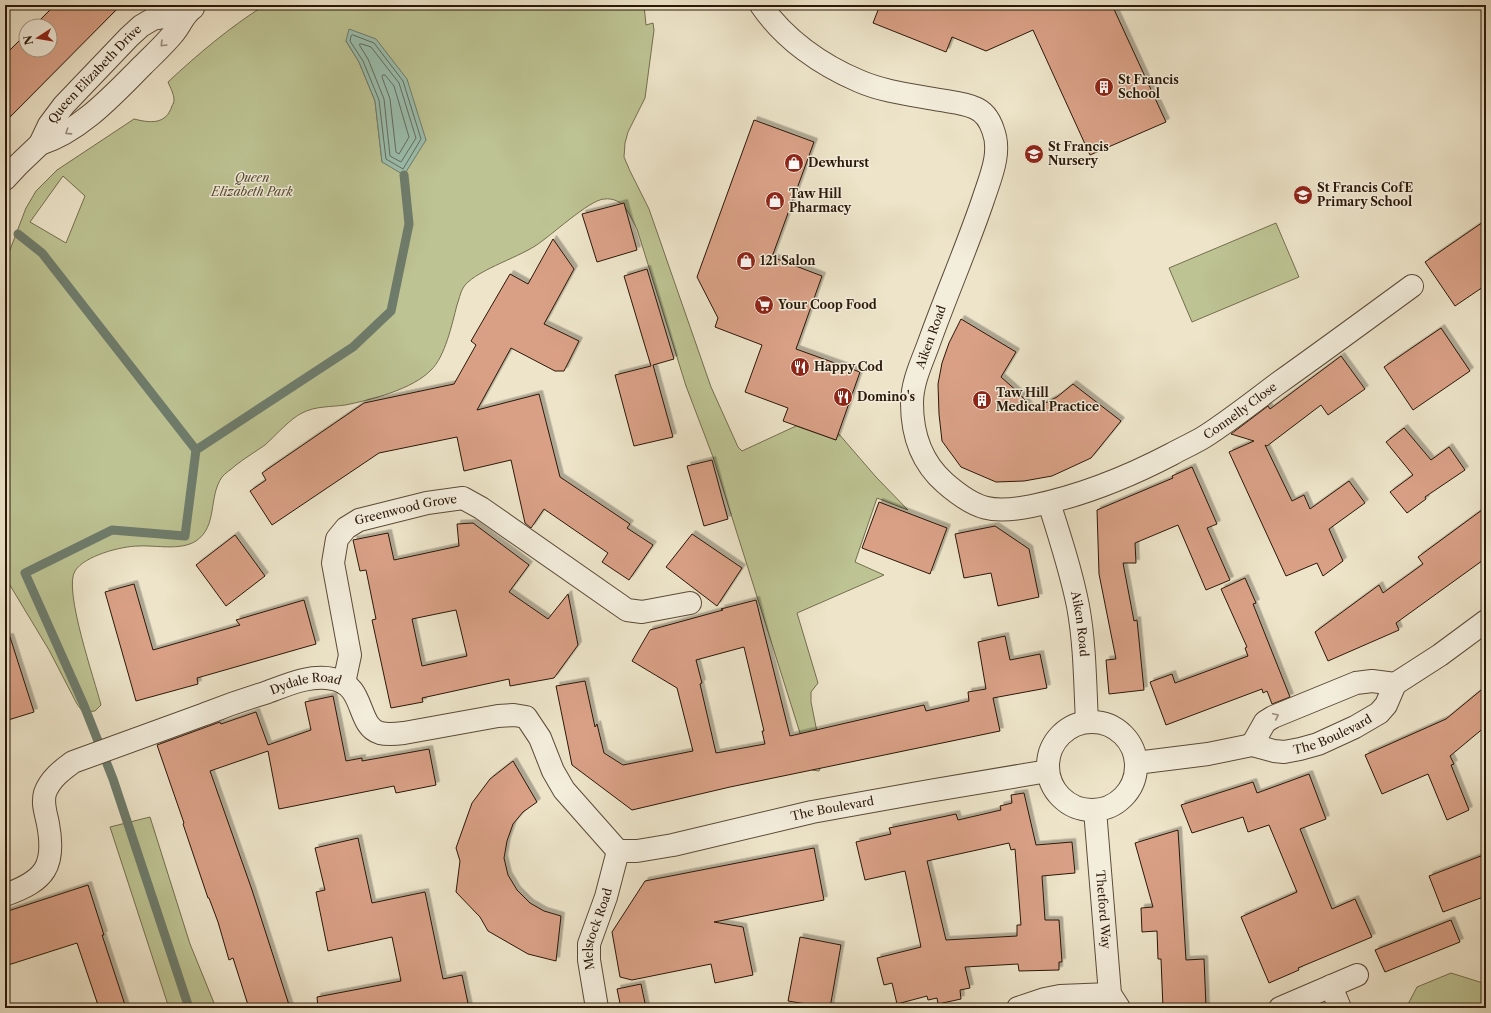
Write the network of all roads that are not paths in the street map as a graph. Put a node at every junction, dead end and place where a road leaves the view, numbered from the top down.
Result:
1 (761, 5) edge
2 (192, 9) edge
3 (40, 144) junction
4 (5, 179) edge
5 (1412, 286) dead end
6 (1049, 503) junction
7 (690, 603) dead end
8 (1486, 621) edge
9 (344, 683) junction
10 (1395, 684) junction
11 (1087, 722) junction
12 (1252, 745) junction
13 (1136, 763) junction
14 (1048, 771) junction
15 (1095, 810) junction
16 (618, 850) junction
17 (5, 895) edge
18 (1357, 976) dead end
19 (1331, 986) junction
20 (1115, 1001) edge
21 (597, 1008) edge
22 (1018, 1008) edge
23 (1280, 1008) edge
24 (1340, 1008) edge

1 - 6 street, Aiken Road
2 -> 3 street, Queen Elizabeth Drive
2 - 3 street, Queen Elizabeth Drive
3 - 4 street, Queen Elizabeth Drive
5 - 6 street, Connelly Close
6 - 11 street, Aiken Road
7 - 9 street, Greenwood Grove
8 - 10 street
9 - 16 street, Dydale Road
9 - 17 street, Dydale Road
12 -> 10 street
10 - 12 street, The Boulevard
11 - 13 street
11 - 14 street
12 - 13 street, The Boulevard
13 - 15 street
14 - 15 street
14 - 16 street, The Boulevard
15 - 20 street, Thetford Way
16 - 21 street, Melstock Road
18 - 19 street
19 - 23 street
19 - 24 street
20 - 22 street

